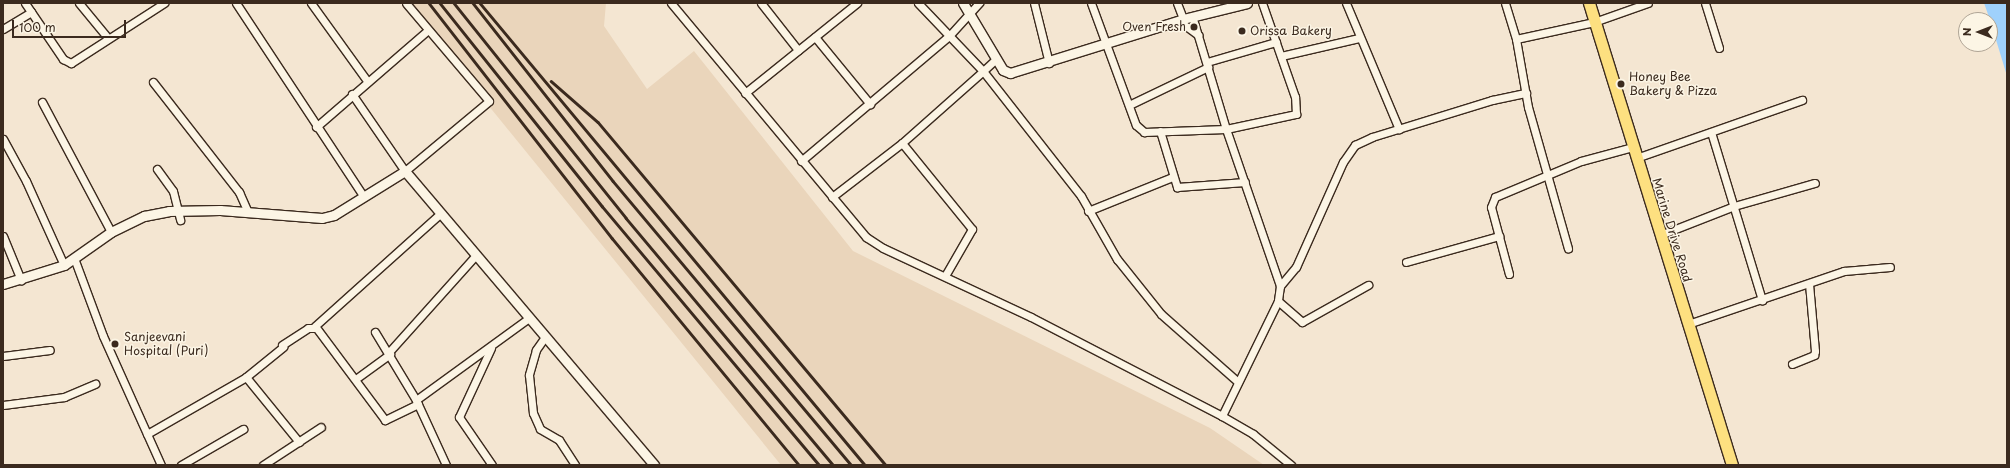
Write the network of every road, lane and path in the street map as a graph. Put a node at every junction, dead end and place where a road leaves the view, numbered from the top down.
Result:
1 (25, 3) edge
2 (79, 3) edge
3 (164, 3) edge
4 (236, 3) edge
5 (311, 3) edge
6 (406, 3) edge
7 (671, 3) edge
8 (761, 3) edge
9 (857, 3) edge
10 (918, 3) edge
11 (963, 3) edge
12 (979, 3) edge
13 (1034, 3) edge
14 (1092, 3) edge
15 (1177, 3) edge
16 (1247, 3) edge
17 (1262, 3) edge
18 (1346, 3) edge
19 (1505, 3) edge
20 (1589, 3) edge
21 (1648, 3) edge
22 (1705, 3) edge
23 (31, 12) junction
24 (969, 13) junction
25 (1193, 19) junction
26 (1181, 20) junction
27 (1594, 22) junction
28 (3, 29) edge
29 (428, 30) junction
30 (1198, 35) junction
31 (949, 36) junction
32 (815, 37) junction
33 (108, 38) junction
34 (1359, 38) junction
35 (1516, 39) junction
36 (1276, 42) junction
37 (1107, 45) junction
38 (1719, 48) dead end
39 (798, 50) junction
40 (1281, 56) junction
41 (996, 59) junction
42 (1049, 63) junction
43 (1208, 65) junction
44 (983, 71) junction
45 (153, 82) dead end
46 (368, 82) junction
47 (1526, 93) junction
48 (352, 94) junction
49 (745, 94) junction
50 (1802, 100) dead end
51 (42, 102) dead end
52 (870, 104) junction
53 (1129, 105) junction
54 (316, 127) junction
55 (1226, 128) junction
56 (1399, 130) junction
57 (1160, 131) junction
58 (1711, 132) junction
59 (3, 139) edge
60 (902, 143) junction
61 (1632, 146) junction
62 (1636, 158) junction
63 (801, 160) junction
64 (157, 169) dead end
65 (406, 171) junction
66 (1172, 177) junction
67 (1547, 178) junction
68 (1245, 182) junction
69 (1815, 183) dead end
70 (364, 197) junction
71 (832, 197) junction
72 (1734, 206) junction
73 (1088, 211) junction
74 (248, 212) junction
75 (441, 213) junction
76 (179, 215) junction
77 (111, 232) junction
78 (1660, 235) junction
79 (3, 236) edge
80 (1499, 236) junction
81 (1568, 248) dead end
82 (476, 255) junction
83 (74, 258) junction
84 (1406, 262) dead end
85 (64, 265) junction
86 (1890, 267) dead end
87 (1509, 274) dead end
88 (945, 276) junction
89 (21, 280) junction
90 (3, 284) edge
91 (1809, 284) junction
92 (1280, 286) junction
93 (1368, 286) dead end
94 (1762, 300) junction
95 (1278, 301) junction
96 (529, 318) junction
97 (1688, 324) junction
98 (315, 328) junction
99 (375, 332) dead end
100 (545, 337) junction
101 (491, 348) junction
102 (50, 350) dead end
103 (390, 353) junction
104 (3, 356) edge
105 (1792, 364) dead end
106 (246, 377) junction
107 (357, 378) junction
108 (1237, 381) junction
109 (95, 384) dead end
110 (417, 402) junction
111 (3, 405) edge
112 (1222, 416) junction
113 (321, 427) dead end
114 (243, 429) dead end
115 (147, 434) junction
116 (299, 442) junction
117 (161, 465) edge
118 (180, 465) edge
119 (263, 465) edge
120 (446, 465) edge
121 (492, 465) edge
122 (575, 465) edge
123 (654, 465) edge
124 (1291, 465) edge
125 (1732, 465) edge

1 - 23 street
2 - 33 street
3 - 33 street
4 - 54 street
5 - 46 street
6 - 29 street
7 - 49 street
8 - 39 street
9 - 32 street
10 - 31 street
11 - 24 main road
12 - 24 street
13 - 42 street
14 - 37 street
15 - 26 street
16 - 25 main road
17 - 36 street
18 - 34 street
19 - 35 street
20 - 27 highway, Marine Drive Road
21 - 27 street
22 - 38 street
23 - 28 street
23 - 33 street
24 - 31 street
24 - 41 main road
25 - 26 main road
25 - 30 street
26 - 30 street
26 - 37 main road
27 - 35 street
27 - 61 highway, Marine Drive Road
29 - 46 street
29 - 65 street
30 - 43 street
31 - 44 street
31 - 52 street
32 - 39 street
32 - 52 street
34 - 40 street
34 - 56 street
35 - 47 street
36 - 40 street
36 - 43 street
37 - 42 main road
37 - 53 street
39 - 49 street
40 - 55 street
41 - 42 main road
41 - 44 street
43 - 53 street
43 - 55 street
44 - 60 street
44 - 73 street
45 - 74 street
46 - 48 street
47 - 56 street
47 - 67 street
48 - 54 street
48 - 65 street
49 - 63 street
50 - 58 street
51 - 77 street
52 - 63 street
53 - 57 street
54 - 70 street
55 - 57 street
55 - 68 street
56 - 92 street
57 - 66 street
58 - 62 street
58 - 72 street
59 - 85 street
60 - 71 street
60 - 88 street
61 - 62 highway, Marine Drive Road
61 - 67 street
62 - 78 highway, Marine Drive Road
63 - 71 street
64 - 76 street
65 - 70 main road
65 - 75 main road
66 - 68 street
66 - 73 street
67 - 80 street
67 - 81 street
68 - 92 street
69 - 72 street
70 - 74 main road
71 - 88 street
72 - 78 street
72 - 94 street
73 - 108 street
74 - 76 main road
75 - 82 main road
75 - 98 street
76 - 77 main road
77 - 83 main road
78 - 97 highway, Marine Drive Road
79 - 89 street
80 - 84 street
80 - 87 street
82 - 96 main road
82 - 103 street
83 - 85 main road
83 - 115 street
85 - 89 main road
86 - 91 street
88 - 112 street
89 - 90 main road
91 - 94 street
91 - 105 street
92 - 95 street
93 - 95 street
94 - 97 street
95 - 108 street
96 - 100 main road
96 - 101 street
97 - 125 highway, Marine Drive Road
98 - 106 street
98 - 107 street
99 - 103 street
100 - 122 street
100 - 123 main road
101 - 110 street
101 - 121 street
102 - 104 street
103 - 107 street
103 - 110 street
106 - 115 street
106 - 116 street
107 - 110 street
108 - 112 street
109 - 111 street
110 - 120 street
112 - 124 street
113 - 116 street
114 - 118 street
115 - 117 street
116 - 119 street

